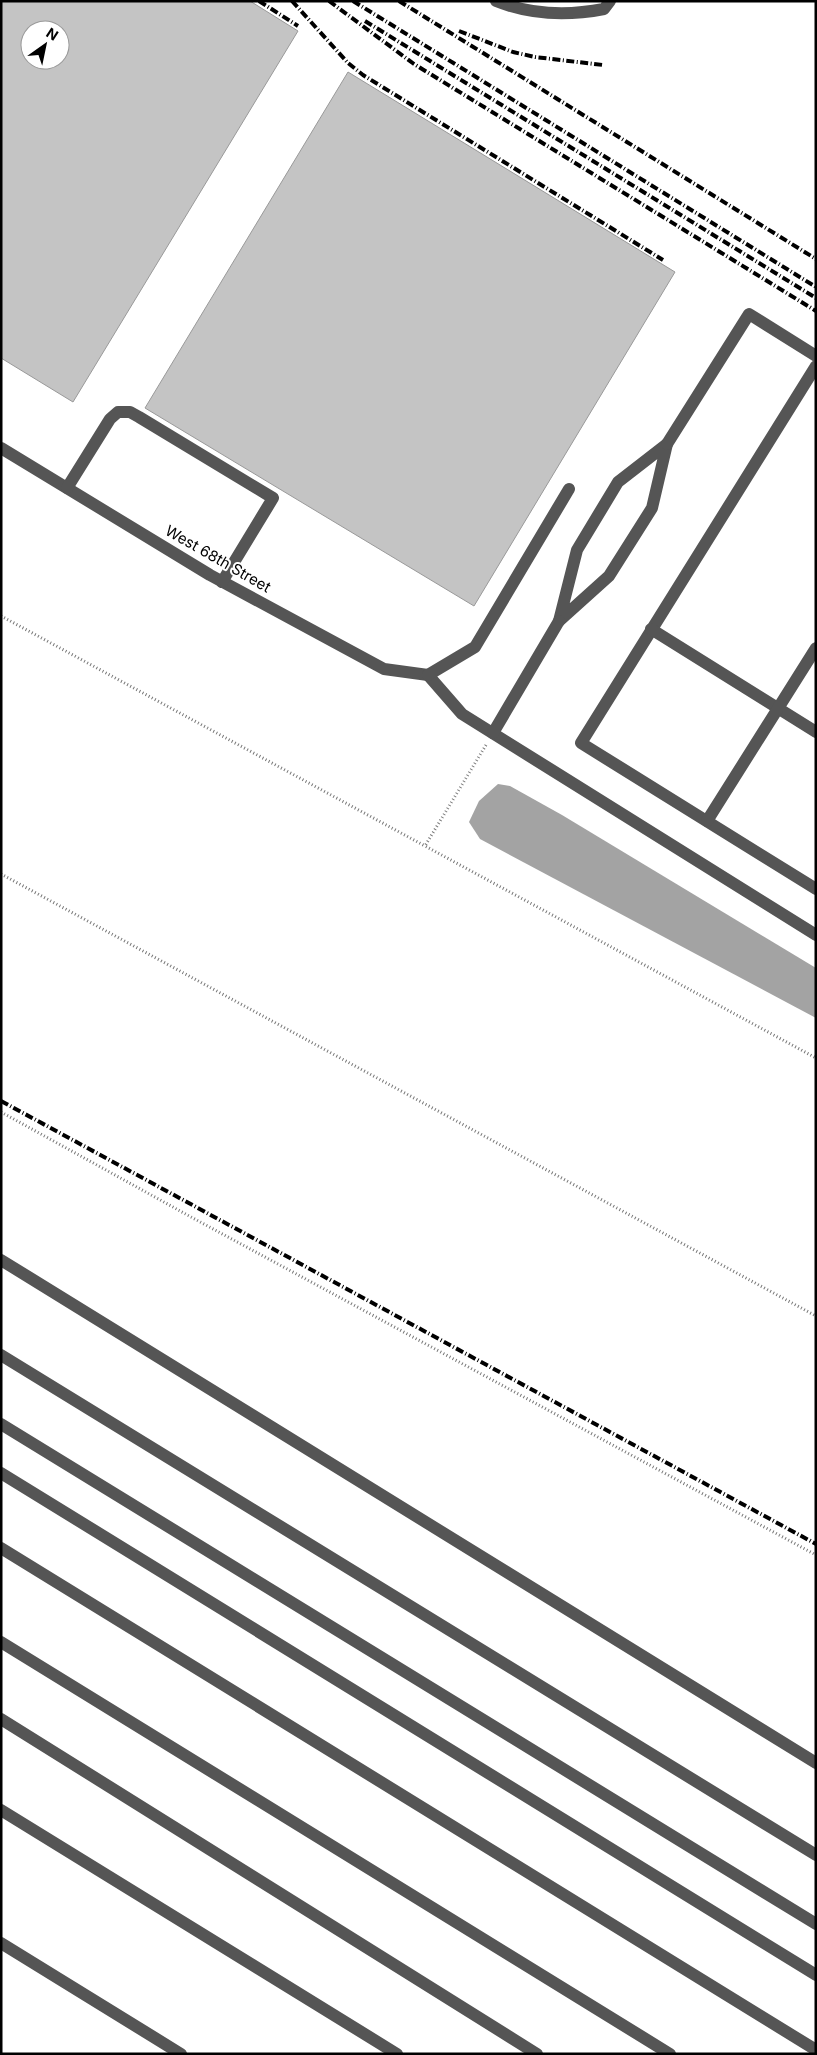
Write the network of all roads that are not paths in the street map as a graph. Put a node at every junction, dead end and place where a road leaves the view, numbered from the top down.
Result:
1 (496, 1) edge
2 (610, 1) edge
3 (816, 356) edge
4 (816, 366) edge
5 (668, 444) junction
6 (1, 448) edge
7 (67, 488) junction
8 (569, 489) dead end
9 (222, 582) junction
10 (559, 621) junction
11 (651, 629) junction
12 (816, 648) edge
13 (428, 675) junction
14 (778, 708) junction
15 (816, 732) edge
16 (493, 733) junction
17 (707, 821) junction
18 (816, 889) edge
19 (816, 935) edge
20 (1, 1260) edge
21 (1, 1355) edge
22 (1, 1424) edge
23 (1, 1473) edge
24 (1, 1548) edge
25 (1, 1642) edge
26 (1, 1720) edge
27 (816, 1763) edge
28 (1, 1810) edge
29 (816, 1855) edge
30 (816, 1924) edge
31 (1, 1943) edge
32 (816, 1975) edge
33 (816, 2050) edge
34 (181, 2054) edge
35 (397, 2054) edge
36 (537, 2054) edge
37 (670, 2054) edge

1 - 2 street
3 - 5 street
4 - 11 street
5 - 10 street
5 - 10 street
6 - 7 street, West 68th Street
7 - 9 street, West 68th Street
7 - 9 street
8 - 13 street
9 - 13 street, West 68th Street
10 - 16 street
11 - 14 street
11 - 17 street
12 - 14 street
13 - 16 street
14 - 15 street
14 - 17 street
16 - 19 street
17 - 18 street
20 - 27 street
21 - 29 street
22 - 30 street
23 - 32 street
24 - 33 street
25 - 37 street
26 - 36 street
28 - 35 street
31 - 34 street

